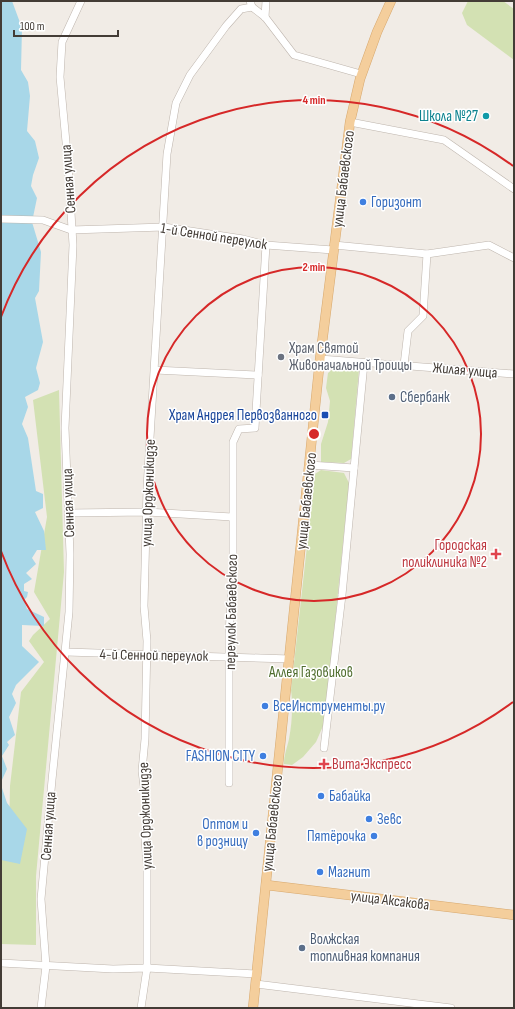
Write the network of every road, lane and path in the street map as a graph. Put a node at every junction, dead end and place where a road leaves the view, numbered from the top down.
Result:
1 (81, 1) edge
2 (266, 1) edge
3 (391, 1) edge
4 (251, 4) edge
5 (265, 17) junction
6 (361, 74) junction
7 (350, 122) junction
8 (514, 189) edge
9 (1, 219) edge
10 (164, 227) junction
11 (71, 230) junction
12 (266, 245) junction
13 (334, 248) junction
14 (427, 254) junction
15 (514, 258) edge
16 (320, 360) junction
17 (364, 363) junction
18 (404, 365) junction
19 (155, 370) junction
20 (514, 374) edge
21 (258, 375) junction
22 (310, 465) junction
23 (354, 468) junction
24 (147, 512) junction
25 (69, 513) junction
26 (232, 517) junction
27 (66, 652) junction
28 (146, 656) junction
29 (229, 656) junction
30 (290, 659) junction
31 (324, 748) dead end
32 (229, 783) dead end
33 (266, 885) junction
34 (514, 915) edge
35 (1, 963) edge
36 (46, 966) junction
37 (147, 968) junction
38 (256, 979) junction
39 (41, 1008) edge
40 (141, 1008) edge
41 (253, 1008) edge
42 (451, 1008) edge

1 - 11 street, Сенная улица
2 - 5 street
3 - 6 main road, улица Бабаевского
4 - 5 street
4 - 10 street, улица Орджоникидзе
5 - 6 street
6 - 7 main road, улица Бабаевского
7 - 8 street
7 - 13 main road, улица Бабаевского
9 - 11 street, 1-й Сенной переулок
10 - 11 street, 1-й Сенной переулок
10 - 12 street, 1-й Сенной переулок
10 - 19 street, улица Орджоникидзе
11 - 25 street, Сенная улица
12 - 13 street, 1-й Сенной переулок
12 - 21 street
13 - 14 street, 1-й Сенной переулок
13 - 16 main road, улица Бабаевского
14 - 15 street, 1-й Сенной переулок
14 - 18 street
16 - 17 street, Жилая улица
16 - 22 main road, улица Бабаевского
17 - 18 street, Жилая улица
17 - 23 street
18 - 20 street, Жилая улица
19 - 21 street
19 - 24 street, улица Орджоникидзе
21 - 26 street, переулок Бабаевского
22 - 23 street
22 - 30 main road, улица Бабаевского
23 - 31 street
24 - 25 street
24 - 26 street
24 - 28 street, улица Орджоникидзе
25 - 27 street, Сенная улица
26 - 29 street, переулок Бабаевского
27 - 28 street, 4-й Сенной переулок
27 - 36 street, Сенная улица
28 - 29 street, 4-й Сенной переулок
28 - 37 street, улица Орджоникидзе
29 - 30 street, 4-й Сенной переулок
29 - 32 street, переулок Бабаевского
30 - 33 main road, улица Бабаевского
33 - 34 main road, улица Аксакова
33 - 38 main road, улица Бабаевского
35 - 36 street
36 - 37 street
36 - 39 street, Сенная улица
37 - 38 street
37 - 40 street, улица Орджоникидзе
38 - 41 main road, улица Бабаевского
38 - 42 street

